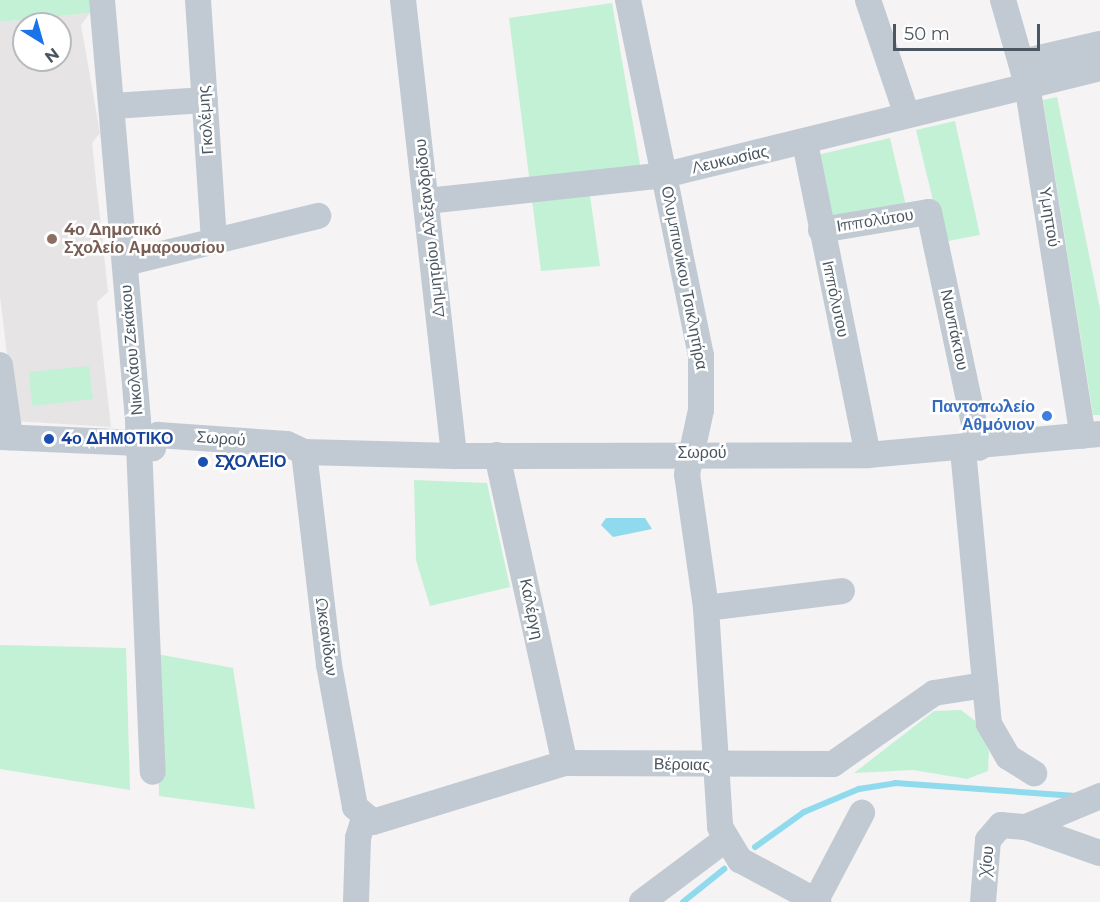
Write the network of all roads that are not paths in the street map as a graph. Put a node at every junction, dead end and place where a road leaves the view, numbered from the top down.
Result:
1 (102, 0) edge
2 (198, 0) edge
3 (403, 0) edge
4 (628, 0) edge
5 (868, 0) edge
6 (1003, 0) edge
7 (1100, 44) edge
8 (1100, 68) edge
9 (1024, 73) junction
10 (205, 100) junction
11 (112, 106) junction
12 (907, 115) junction
13 (804, 143) junction
14 (664, 175) junction
15 (428, 201) junction
16 (929, 212) joint
17 (318, 216) dead end
18 (821, 230) junction
19 (214, 240) junction
20 (125, 263) junction
21 (0, 364) edge
22 (1092, 435) edge
23 (5, 437) edge
24 (139, 442) junction
25 (971, 449) junction
26 (304, 452) junction
27 (690, 452) junction
28 (497, 455) junction
29 (868, 455) junction
30 (454, 456) junction
31 (842, 591) dead end
32 (706, 609) junction
33 (986, 685) junction
34 (565, 763) junction
35 (714, 766) junction
36 (153, 772) dead end
37 (1034, 773) dead end
38 (1100, 796) edge
39 (862, 813) dead end
40 (364, 818) junction
41 (1014, 826) junction
42 (725, 840) junction
43 (1100, 853) edge
44 (357, 902) edge
45 (642, 902) edge
46 (816, 902) edge
47 (983, 902) edge

1 - 11 street, Νικολάου Ζεκάκου
2 - 10 street, Γκολέμης
3 - 15 street, Δημητρίου Αλεξανδρίδου
4 - 14 street, Ολυμπιονίκου Τσικλητήρα
5 - 12 street
6 - 9 street, Υμηττού
7 - 9 street, Λευκωσίας
8 - 9 street
9 - 12 street, Λευκωσίας
9 - 22 street, Υμηττού
10 - 11 street
10 - 19 street, Γκολέμης
11 - 20 street, Νικολάου Ζεκάκου
12 - 13 street, Λευκωσίας
13 - 14 street, Λευκωσίας
13 - 18 street, Ιππόλυτου
14 - 15 street, Λευκωσίας
14 - 27 street, Ολυμπιονίκου Τσικλητήρα
15 - 30 street, Δημητρίου Αλεξανδρίδου
16 - 18 street, Ιππολύτου
16 - 25 street, Ναυπάκτου
17 - 19 street
18 - 29 street, Ιππόλυτου
19 - 20 street
20 - 24 street, Νικολάου Ζεκάκου
21 - 23 street
22 - 25 street, Σωρού
23 - 24 street, Σωρού
24 - 26 street, Σωρού
24 - 36 street, Νικολάου Ζεκάκου
25 - 29 street, Σωρού
25 - 33 street, Ναυπάκτου
26 - 30 street, Σωρού
26 - 40 street, Ωκεανίδων
27 - 28 street, Σωρού
27 - 29 street, Σωρού
27 - 32 street, Ολυμπιονίκου Τσικλητήρα
28 - 30 street, Σωρού
28 - 34 street, Καλέργη
31 - 32 street
32 - 35 street, Ολυμπιονίκου Τσικλητήρα
33 - 35 street, Βέροιας
33 - 37 street, Ναυπάκτου
34 - 35 street, Βέροιας
34 - 40 street, Βέροιας
35 - 42 street, Ολυμπιονίκου Τσικλητήρα
38 - 41 street
39 - 46 street
40 - 44 street
41 - 43 street
41 - 47 street, Χίου
42 - 45 street
42 - 46 street

